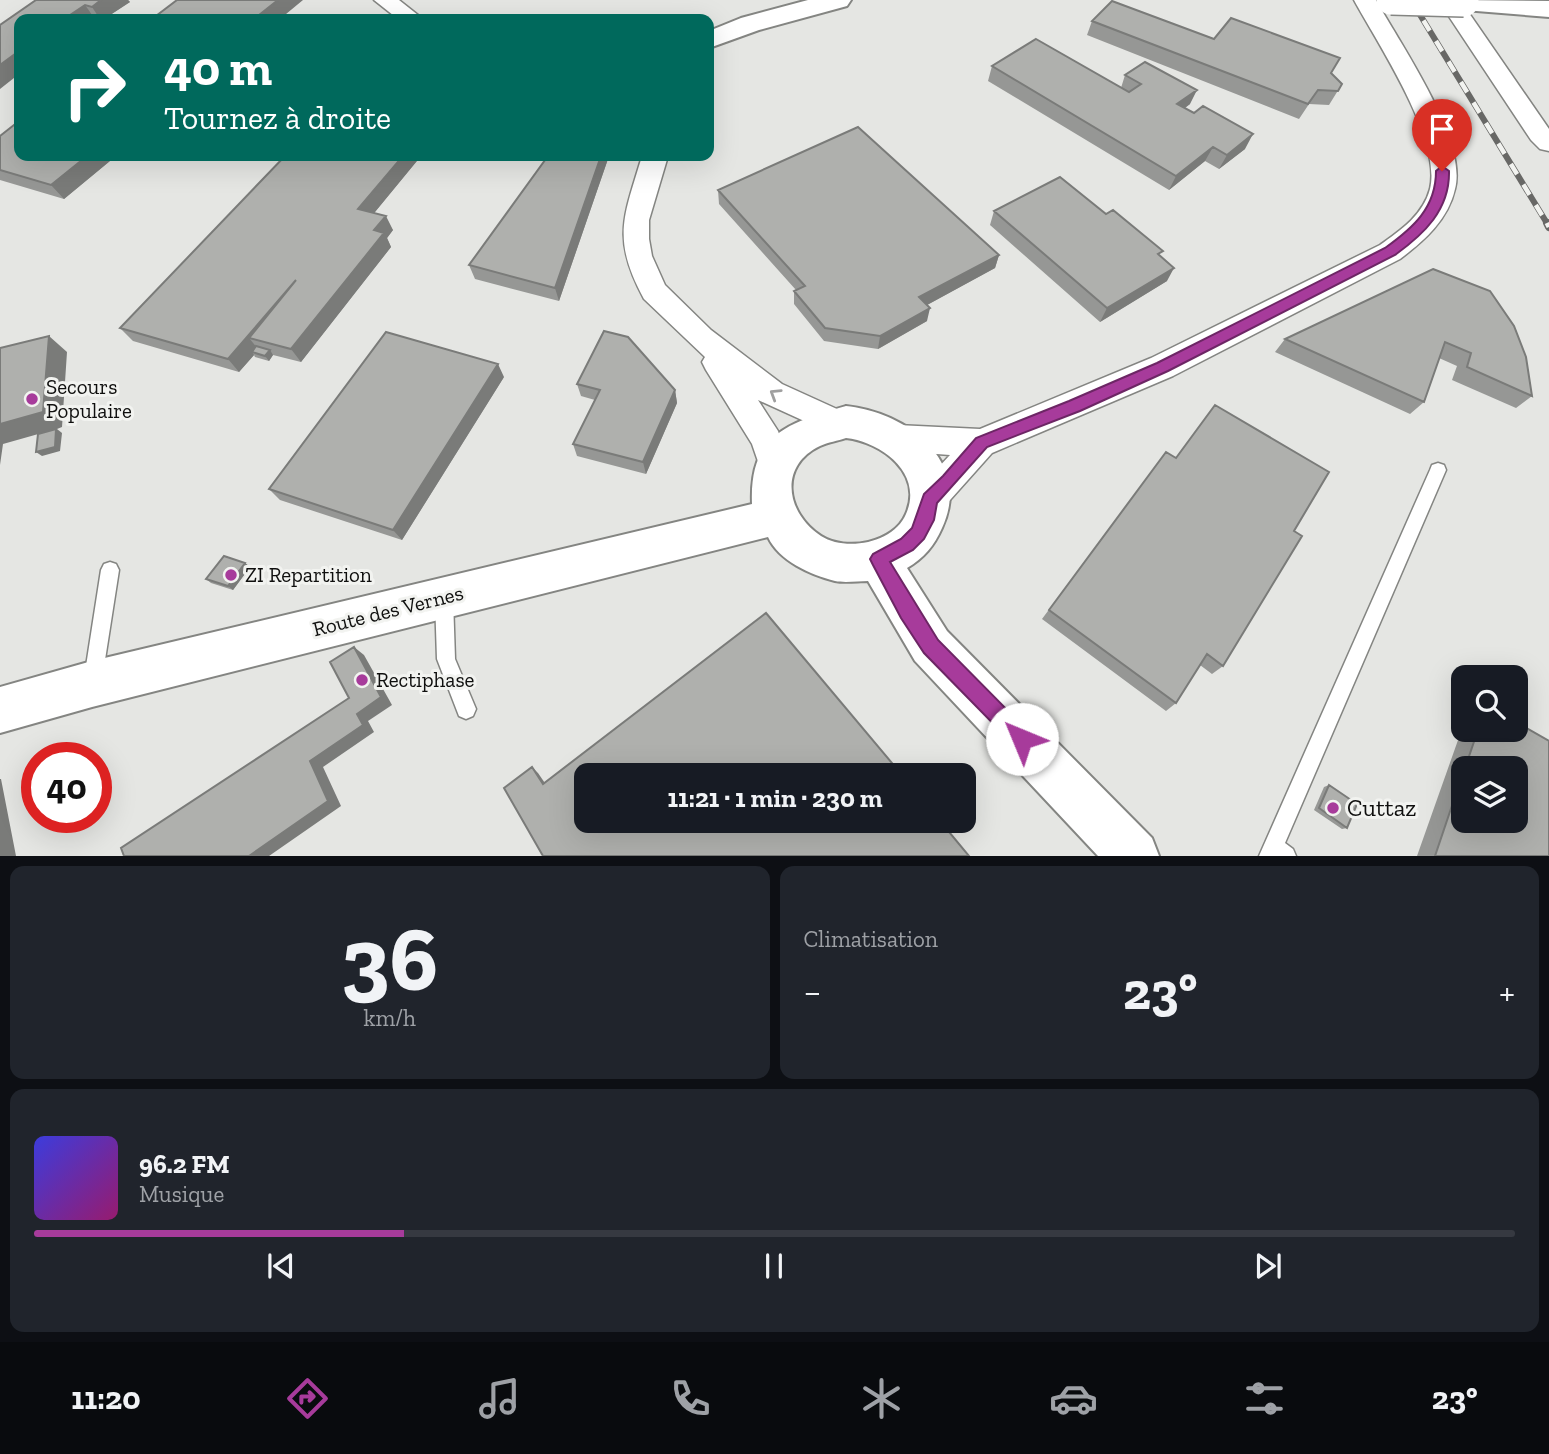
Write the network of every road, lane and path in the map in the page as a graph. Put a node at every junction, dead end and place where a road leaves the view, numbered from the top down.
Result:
1 (385, 0) edge
2 (838, 0) edge
3 (1365, 0) edge
4 (1391, 0) edge
5 (1456, 1) edge
6 (1549, 9) edge
7 (405, 14) edge
8 (714, 38) edge
9 (1549, 143) edge
10 (654, 161) edge
11 (701, 338) junction
12 (837, 423) junction
13 (897, 438) junction
14 (981, 443) junction
15 (774, 466) junction
16 (1438, 470) dead end
17 (930, 499) junction
18 (776, 517) junction
19 (879, 559) junction
20 (110, 570) dead end
21 (444, 597) junction
22 (92, 684) junction
23 (466, 709) dead end
24 (0, 710) edge
25 (1276, 853) edge
26 (1134, 856) edge

1 - 7 street
2 - 8 main road
3 - 14 street
4 - 5 main road, bridge
5 - 6 main road
5 - 9 street
10 - 11 street
12 -> 11 street
11 - 15 street
12 - 13 main road
12 - 15 main road
13 - 14 street
13 - 17 main road
14 - 17 street
15 - 18 main road
16 - 25 lane
17 - 19 main road
18 - 19 main road
18 - 21 main road, Route des Vernes
19 - 26 main road
20 - 22 lane
21 - 22 main road, Route des Vernes
21 - 23 lane
22 - 24 main road, Route des Vernes

